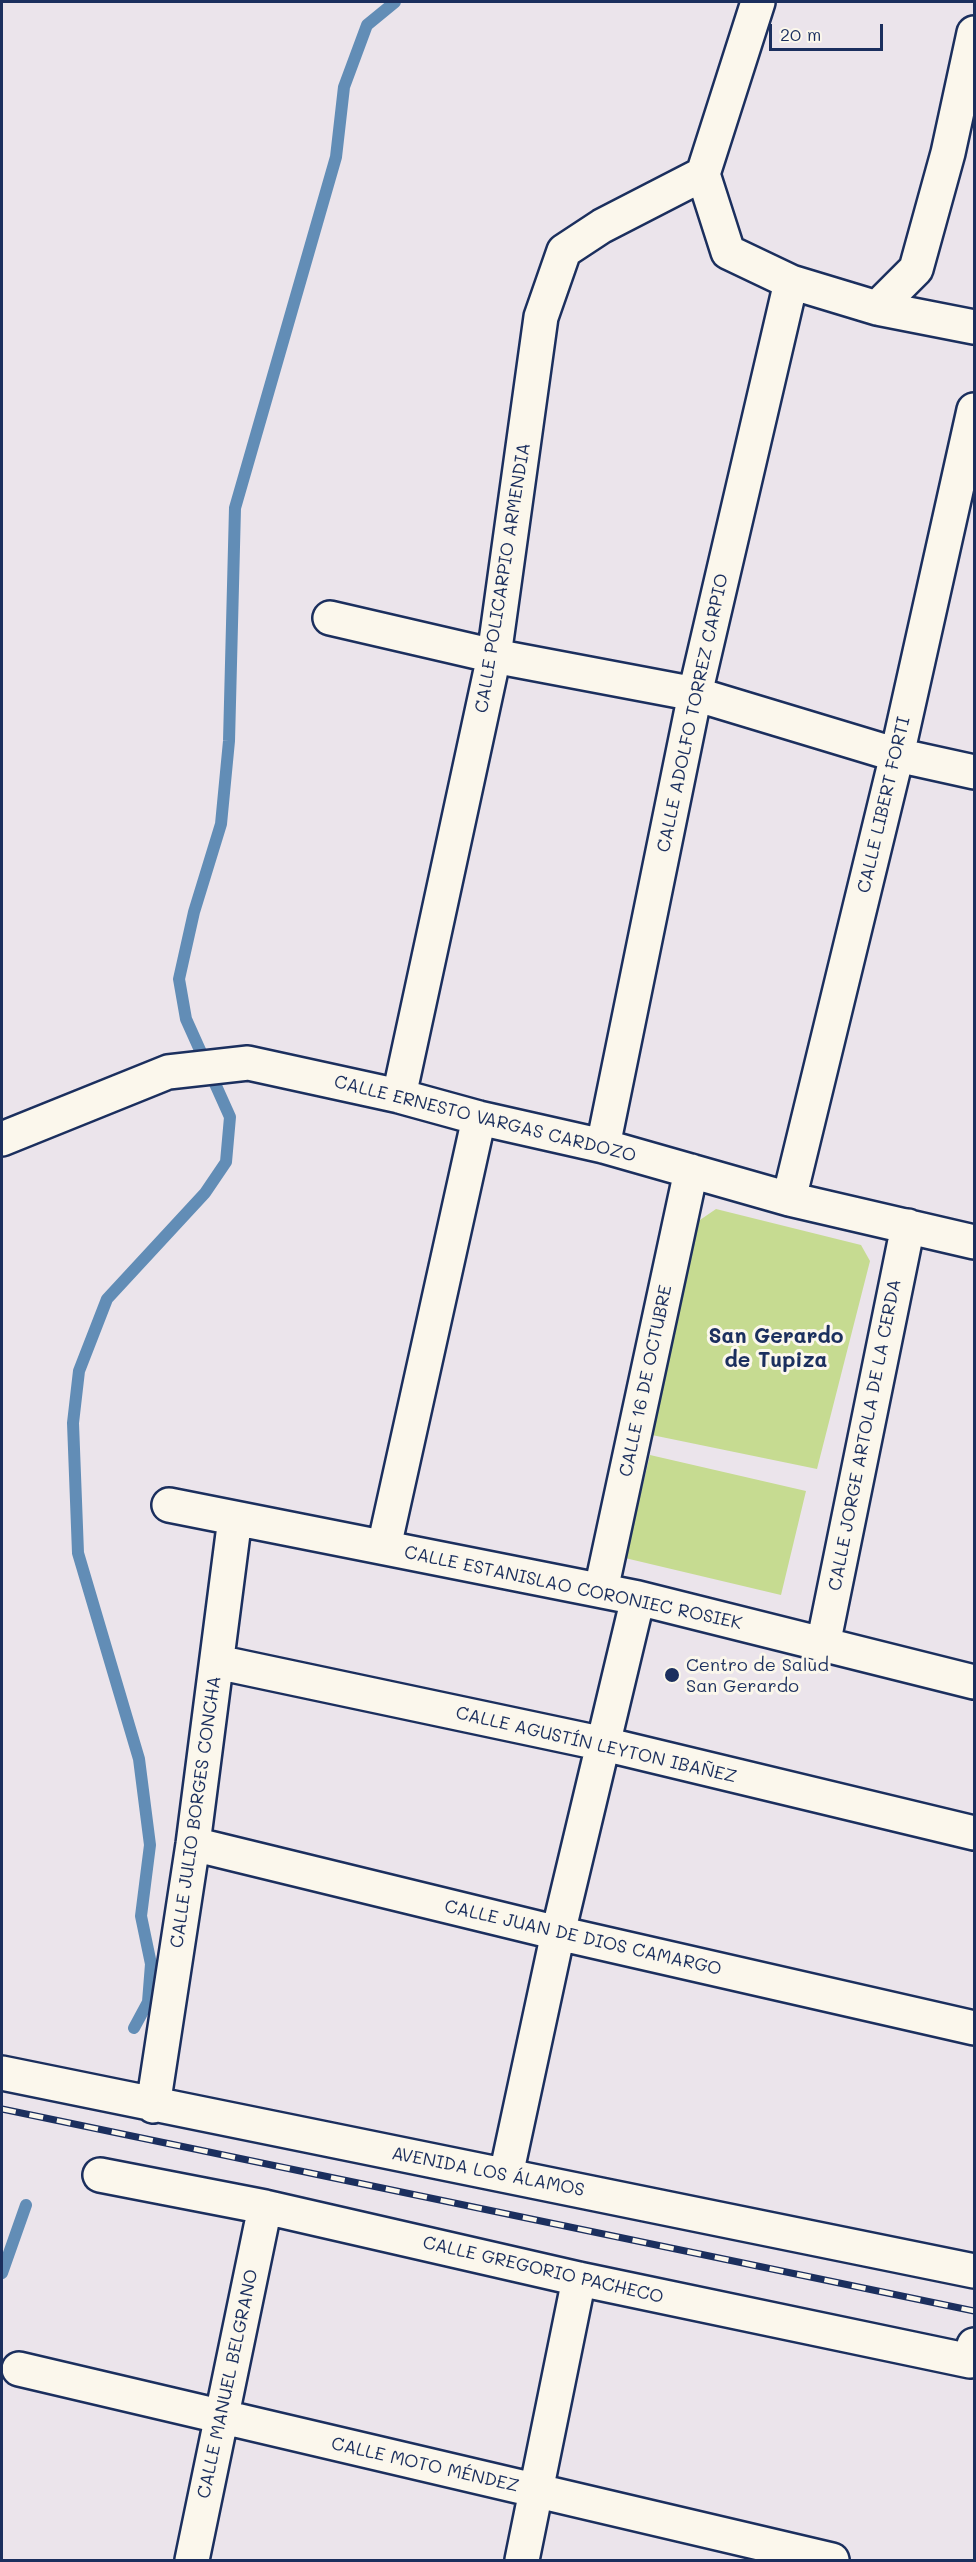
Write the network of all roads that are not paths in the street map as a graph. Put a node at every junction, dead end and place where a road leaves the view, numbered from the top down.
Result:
1 (758, 2) edge
2 (975, 33) edge
3 (703, 174) junction
4 (791, 282) junction
5 (877, 308) junction
6 (975, 327) edge
7 (975, 410) edge
8 (330, 618) dead end
9 (494, 656) junction
10 (695, 694) junction
11 (897, 755) junction
12 (975, 772) edge
13 (399, 1096) junction
14 (479, 1118) junction
15 (2, 1139) edge
16 (603, 1146) junction
17 (691, 1171) junction
18 (789, 1199) junction
19 (908, 1226) junction
20 (975, 1242) edge
21 (169, 1504) dead end
22 (236, 1518) junction
23 (384, 1547) junction
24 (601, 1590) junction
25 (638, 1598) junction
26 (823, 1644) junction
27 (217, 1662) junction
28 (975, 1682) edge
29 (604, 1744) junction
30 (975, 1833) edge
31 (193, 1844) junction
32 (558, 1934) junction
33 (975, 2028) edge
34 (2, 2073) edge
35 (153, 2106) junction
36 (100, 2175) dead end
37 (506, 2175) junction
38 (265, 2207) junction
39 (975, 2271) edge
40 (579, 2279) junction
41 (975, 2345) edge
42 (19, 2369) dead end
43 (221, 2418) junction
44 (536, 2491) junction
45 (192, 2560) edge
46 (522, 2560) edge
47 (832, 2560) edge

1 - 3 street
2 - 5 street
3 - 4 street
3 - 9 street, CALLE POLICARPIO ARMENDIA
4 - 5 street
4 - 10 street, CALLE ADOLFO TORREZ CARPIO
5 - 6 street
7 - 11 street, CALLE LIBERT FORTI
8 - 9 street
9 - 10 street
9 - 13 street, CALLE POLICARPIO ARMENDIA
10 - 11 street
10 - 16 street, CALLE ADOLFO TORREZ CARPIO
11 - 12 street
11 - 18 street, CALLE LIBERT FORTI
13 - 14 street, CALLE ERNESTO VARGAS CARDOZO
13 - 15 street, CALLE ERNESTO VARGAS CARDOZO
14 - 16 street, CALLE ERNESTO VARGAS CARDOZO
14 - 23 street
16 - 17 street, CALLE ERNESTO VARGAS CARDOZO
17 - 18 street, CALLE ERNESTO VARGAS CARDOZO
17 - 24 street, CALLE 16 DE OCTUBRE
18 - 19 street, CALLE ERNESTO VARGAS CARDOZO
19 - 20 street, CALLE ERNESTO VARGAS CARDOZO
19 - 26 street, CALLE JORGE ARTOLA DE LA CERDA
21 - 22 street, CALLE ESTANISLAO CORONIEC ROSIEK
22 - 23 street, CALLE ESTANISLAO CORONIEC ROSIEK
22 - 27 street, CALLE JULIO BORGES CONCHA
23 - 24 street, CALLE ESTANISLAO CORONIEC ROSIEK
24 - 25 street, CALLE ESTANISLAO CORONIEC ROSIEK
25 - 26 street, CALLE ESTANISLAO CORONIEC ROSIEK
25 - 29 street
26 - 28 street, CALLE ESTANISLAO CORONIEC ROSIEK
27 - 29 street, CALLE AGUSTÍN LEYTON IBAÑEZ
27 - 31 street, CALLE JULIO BORGES CONCHA
29 - 30 street, CALLE AGUSTÍN LEYTON IBAÑEZ
29 - 32 street
31 - 32 street, CALLE JUAN DE DIOS CAMARGO
31 - 35 street, CALLE JULIO BORGES CONCHA
32 - 33 street, CALLE JUAN DE DIOS CAMARGO
32 - 37 street
34 - 35 street, AVENIDA LOS ÁLAMOS
35 - 37 street, AVENIDA LOS ÁLAMOS
36 - 38 street, CALLE GREGORIO PACHECO
37 - 39 street, AVENIDA LOS ÁLAMOS
38 - 40 street, CALLE GREGORIO PACHECO
38 - 43 street, CALLE MANUEL BELGRANO
40 - 41 street, CALLE GREGORIO PACHECO
40 - 44 street
42 - 43 street, CALLE MOTO MÉNDEZ
43 - 44 street, CALLE MOTO MÉNDEZ
43 - 45 street, CALLE MANUEL BELGRANO
44 - 46 street
44 - 47 street, CALLE MOTO MÉNDEZ

